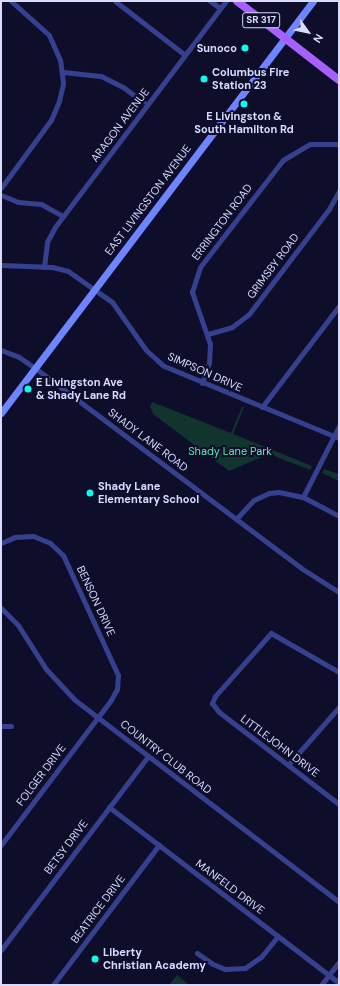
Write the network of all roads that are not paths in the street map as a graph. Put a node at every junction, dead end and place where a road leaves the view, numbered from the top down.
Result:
1 (11, 1) edge
2 (115, 1) edge
3 (210, 1) edge
4 (226, 1) edge
5 (237, 1) edge
6 (314, 1) edge
7 (220, 8) junction
8 (285, 39) junction
9 (185, 55) junction
10 (63, 72) junction
11 (339, 80) edge
12 (147, 105) junction
13 (339, 144) edge
14 (1, 188) edge
15 (339, 191) edge
16 (1, 195) edge
17 (63, 216) junction
18 (1, 265) edge
19 (44, 266) junction
20 (95, 289) junction
21 (339, 306) edge
22 (208, 334) junction
23 (1, 350) edge
24 (35, 368) junction
25 (202, 383) junction
26 (262, 407) junction
27 (1, 413) edge
28 (339, 426) edge
29 (336, 437) edge
30 (303, 497) junction
31 (339, 516) edge
32 (236, 519) junction
33 (1, 543) edge
34 (339, 592) edge
35 (1, 608) edge
36 (339, 672) edge
37 (339, 707) edge
38 (98, 717) junction
39 (1, 726) edge
40 (10, 726) dead end
41 (148, 756) junction
42 (288, 765) junction
43 (339, 804) edge
44 (109, 807) junction
45 (1, 845) edge
46 (159, 845) junction
47 (339, 902) edge
48 (278, 936) junction
49 (1, 950) edge
50 (197, 953) dead end
51 (339, 962) edge
52 (329, 975) junction
53 (339, 983) edge
54 (53, 985) edge
55 (321, 985) edge

1 - 10 street
2 - 9 street
3 - 7 street
4 - 7 street, ARAGON AVENUE
5 - 8 main road, SR 317
6 - 8 main road, EAST LIVINGSTON AVENUE
7 - 9 street, ARAGON AVENUE
8 - 11 main road, SR 317
8 - 20 main road, EAST LIVINGSTON AVENUE
9 - 12 street, ARAGON AVENUE
10 - 12 street
10 - 14 street
12 - 17 street, ARAGON AVENUE
13 - 22 street, ERRINGTON ROAD
15 - 22 street, GRIMSBY ROAD
16 - 17 street
17 - 19 street, ARAGON AVENUE
18 - 19 street, SIMPSON DRIVE
19 - 20 street, SIMPSON DRIVE
20 - 24 main road, EAST LIVINGSTON AVENUE
20 - 25 street, SIMPSON DRIVE
21 - 26 street
22 - 25 street, ERRINGTON ROAD
23 - 24 street, SHADY LANE ROAD
24 - 27 main road, EAST LIVINGSTON AVENUE
24 - 32 street, SHADY LANE ROAD
25 - 26 street, SIMPSON DRIVE
26 - 29 street, SIMPSON DRIVE
28 - 29 street
29 - 30 street
30 - 31 street
30 - 32 street
32 - 34 street, SHADY LANE ROAD
33 - 38 street, BENSON DRIVE
35 - 38 street, COUNTRY CLUB ROAD
36 - 42 street, LITTLEJOHN DRIVE
37 - 42 street
38 - 41 street, COUNTRY CLUB ROAD
38 - 45 street, FOLGER DRIVE
39 - 40 street
41 - 44 street, BETSY DRIVE
41 - 47 street, COUNTRY CLUB ROAD
42 - 43 street, LITTLEJOHN DRIVE
44 - 46 street, MANFELD DRIVE
44 - 49 street, BETSY DRIVE
46 - 48 street, MANFELD DRIVE
46 - 54 street, BEATRICE DRIVE
48 - 50 street
48 - 52 street, MANFELD DRIVE
51 - 52 street
52 - 53 street, MANFELD DRIVE
52 - 55 street

